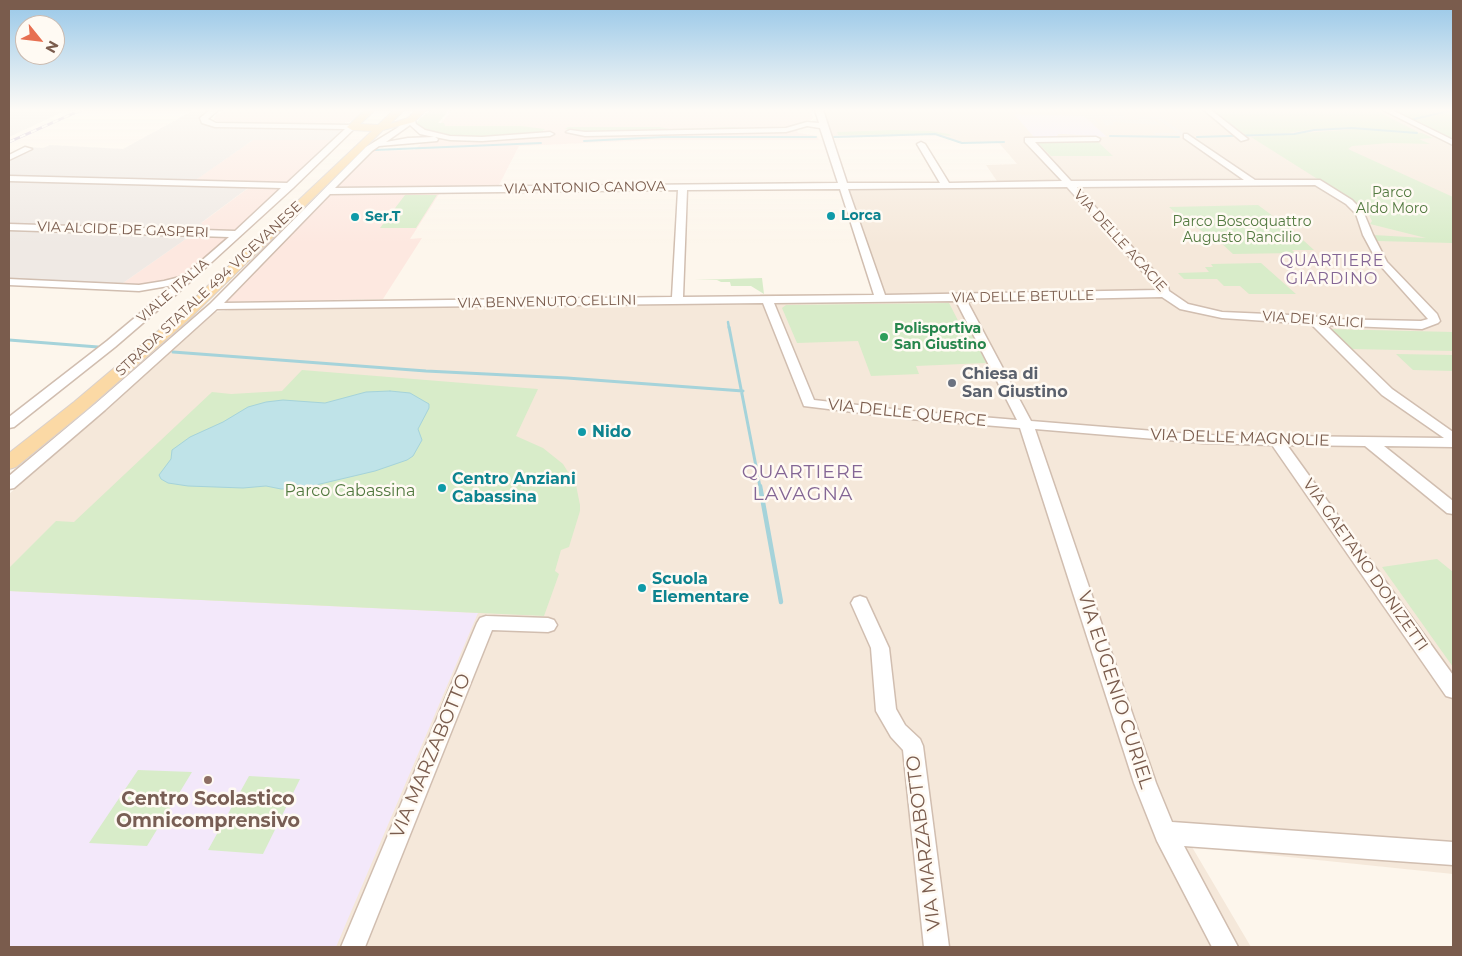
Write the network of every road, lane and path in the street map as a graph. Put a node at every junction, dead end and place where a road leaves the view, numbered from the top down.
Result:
1 (322, 155) edge
2 (340, 155) edge
3 (343, 155) edge
4 (364, 155) edge
5 (831, 155) edge
6 (927, 155) edge
7 (1042, 155) edge
8 (1213, 155) edge
9 (9, 178) edge
10 (1252, 182) junction
11 (1069, 184) junction
12 (946, 185) junction
13 (290, 186) junction
14 (842, 186) junction
15 (682, 188) junction
16 (328, 191) junction
17 (310, 209) junction
18 (9, 226) edge
19 (238, 234) junction
20 (263, 240) junction
21 (189, 277) junction
22 (9, 282) edge
23 (139, 288) junction
24 (1164, 292) junction
25 (960, 297) junction
26 (881, 298) junction
27 (767, 300) junction
28 (678, 301) junction
29 (160, 302) junction
30 (214, 306) junction
31 (1204, 312) joint
32 (1313, 319) junction
33 (1422, 325) joint
34 (9, 424) edge
35 (1026, 424) junction
36 (1453, 438) edge
37 (1277, 441) junction
38 (1369, 442) junction
39 (1453, 443) edge
40 (10, 452) edge
41 (9, 484) edge
42 (1453, 509) edge
43 (860, 603) dead end
44 (548, 625) dead end
45 (1453, 690) edge
46 (1165, 833) junction
47 (1453, 854) edge
48 (353, 947) edge
49 (936, 947) edge
50 (1225, 947) edge

1 - 13 street, VIALE ITALIA
2 - 40 main road, STRADA STATALE 494 VIGEVANESE
3 - 20 main road, STRADA STATALE 494 VIGEVANESE
4 - 16 street
5 - 14 street
6 - 12 street
7 - 11 street, VIA DELLE ACACIE
8 - 10 street
9 - 13 street
10 - 11 street, VIA ANTONIO CANOVA
10 - 33 street, VIA ANTONIO CANOVA
11 - 12 street, VIA ANTONIO CANOVA
11 - 24 street, VIA DELLE ACACIE
12 - 14 street, VIA ANTONIO CANOVA
13 - 19 street, VIALE ITALIA
14 - 15 street, VIA ANTONIO CANOVA
14 - 26 street
15 - 16 street, VIA ANTONIO CANOVA
15 - 28 street
16 - 17 street
17 - 20 street
17 - 30 street
18 - 19 street, VIA ALCIDE DE GASPERI
19 - 21 street, VIALE ITALIA
20 - 40 main road, STRADA STATALE 494 VIGEVANESE
21 - 23 street
21 - 29 street, VIALE ITALIA
22 - 23 street
23 - 29 street
24 - 25 street, VIA DELLE BETULLE
24 - 31 street, VIA DELLE ACACIE
25 - 26 street, VIA DELLE BETULLE
25 - 35 street, VIA EUGENIO CURIEL
26 - 27 street, VIA BENVENUTO CELLINI
27 - 28 street, VIA BENVENUTO CELLINI
27 - 35 street, VIA DELLE QUERCE
28 - 30 street, VIA BENVENUTO CELLINI
29 - 34 street, VIALE ITALIA
30 - 41 street
31 - 32 street, VIA DEI SALICI
32 - 33 street, VIA DEI SALICI
32 - 36 street
35 - 37 street, VIA DELLE MAGNOLIE
35 - 46 street, VIA EUGENIO CURIEL
37 - 38 street, VIA DELLE MAGNOLIE
37 - 45 street, VIA GAETANO DONIZETTI
38 - 39 street, VIA DELLE MAGNOLIE
38 - 42 street
43 - 49 street, VIA MARZABOTTO
44 - 48 street, VIA MARZABOTTO
46 - 47 street
46 - 50 street, VIA EUGENIO CURIEL

